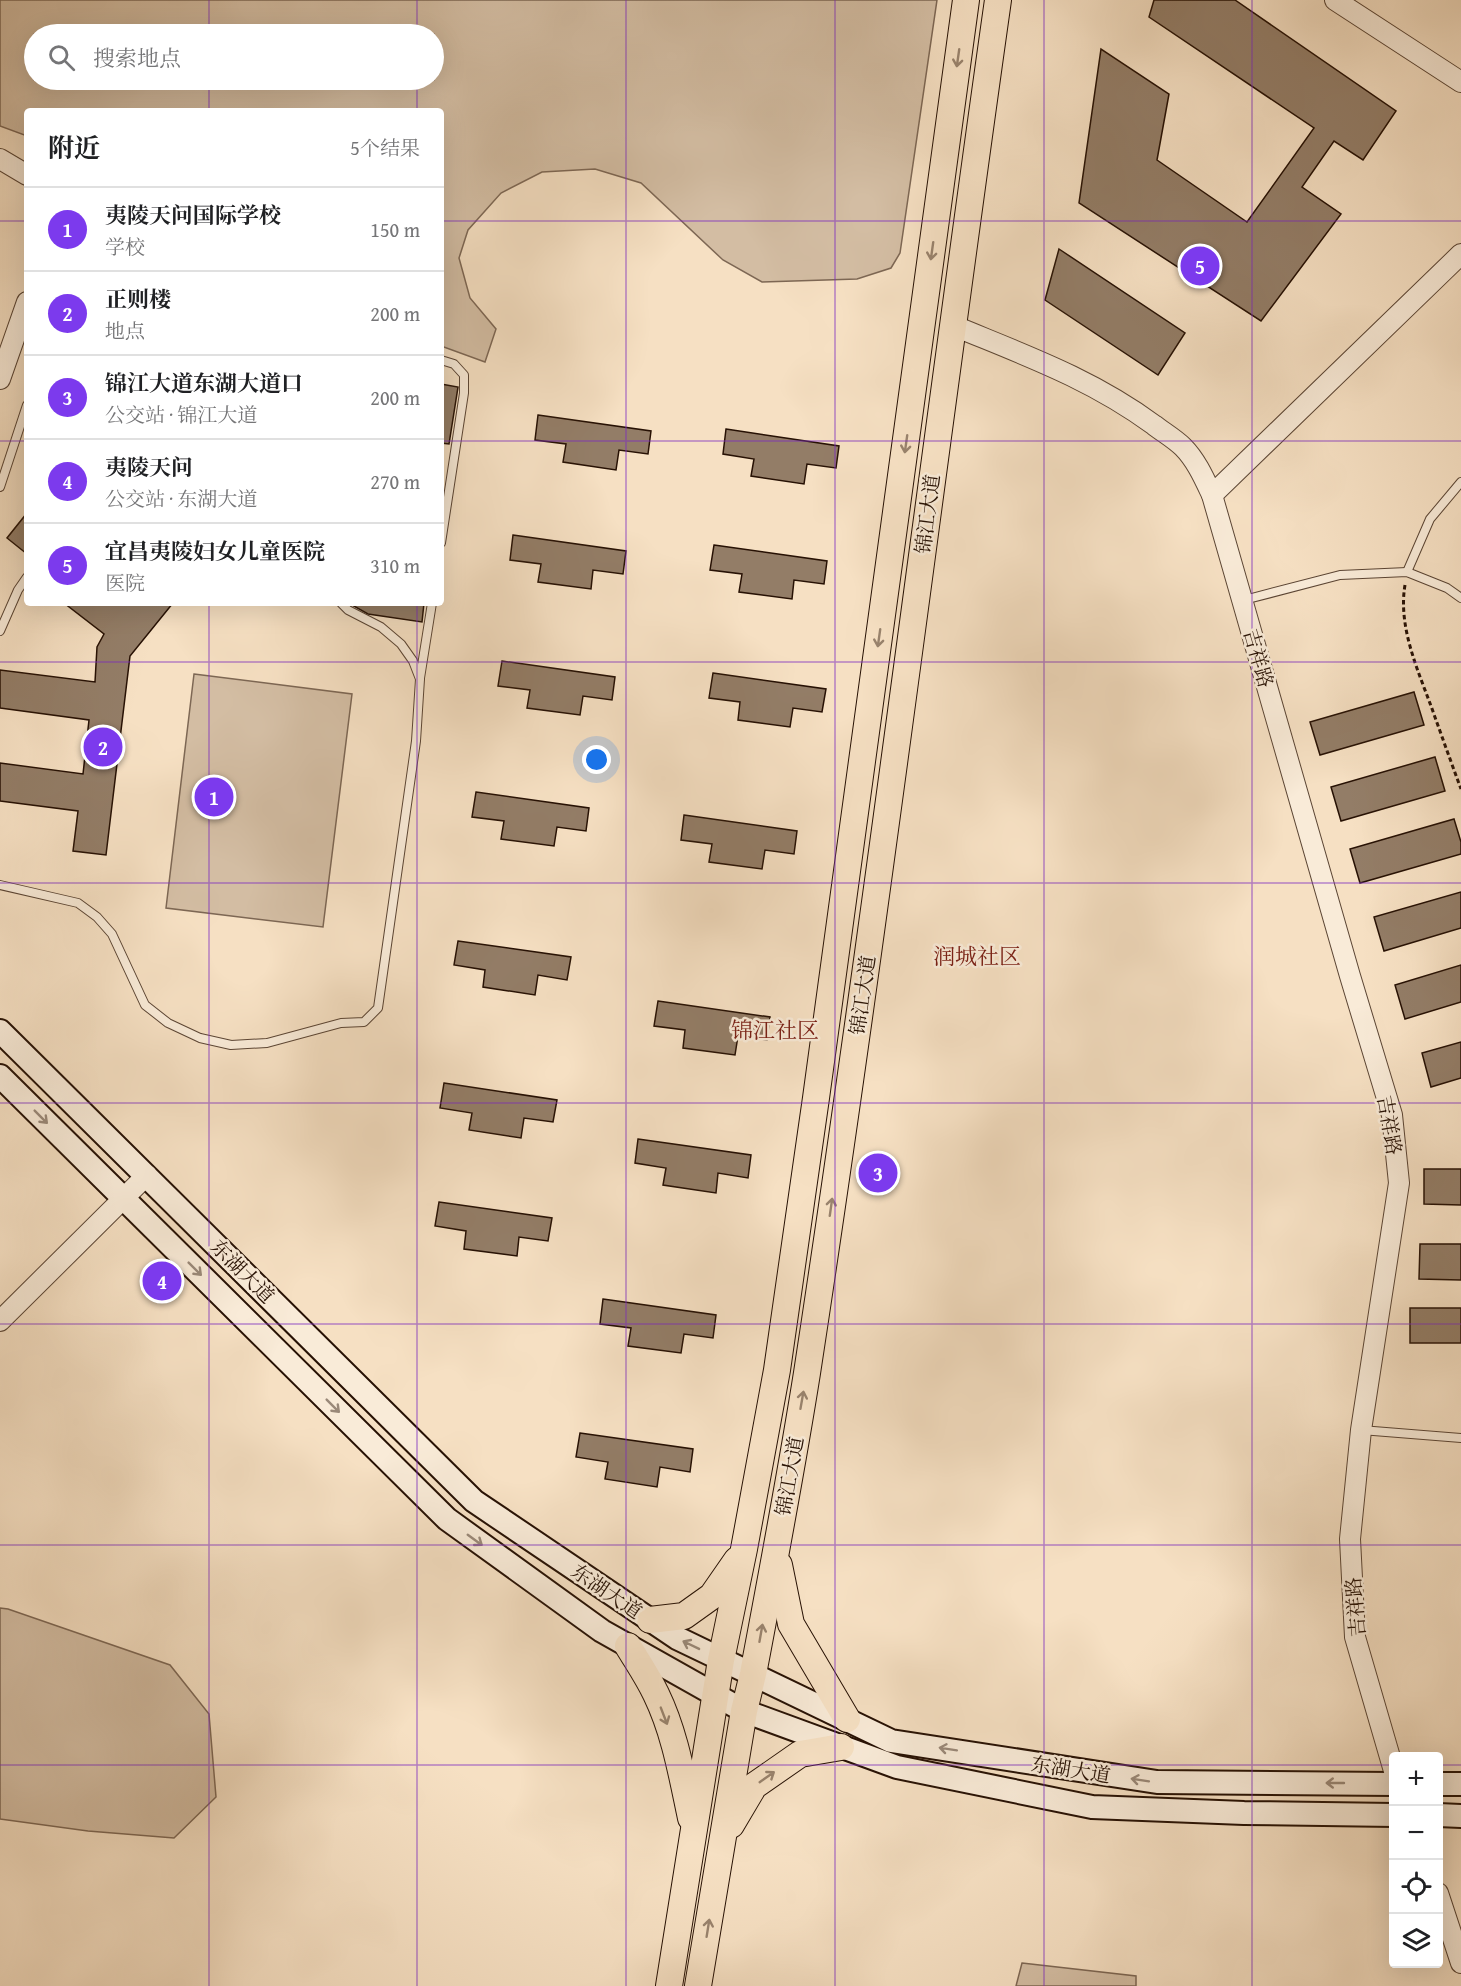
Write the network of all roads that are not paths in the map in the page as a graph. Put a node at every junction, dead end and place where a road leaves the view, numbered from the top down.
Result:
1 (966, 0) edge
2 (998, 0) edge
3 (1335, 0) edge
4 (1461, 82) edge
5 (0, 159) edge
6 (24, 173) edge
7 (1461, 254) edge
8 (24, 315) edge
9 (952, 325) junction
10 (444, 361) edge
11 (0, 379) edge
12 (24, 414) edge
13 (1461, 482) edge
14 (0, 487) edge
15 (1212, 495) junction
16 (444, 523) edge
17 (1407, 572) junction
18 (24, 581) edge
19 (1461, 598) edge
20 (1242, 600) junction
21 (344, 606) edge
22 (432, 606) edge
23 (0, 631) edge
24 (420, 679) junction
25 (0, 885) edge
26 (0, 1031) edge
27 (0, 1076) edge
28 (147, 1175) junction
29 (123, 1198) junction
30 (0, 1321) edge
31 (1361, 1430) junction
32 (1461, 1438) edge
33 (776, 1549) junction
34 (744, 1550) junction
35 (650, 1620) junction
36 (628, 1646) junction
37 (721, 1660) junction
38 (753, 1674) junction
39 (717, 1696) junction
40 (744, 1711) junction
41 (847, 1719) junction
42 (841, 1747) junction
43 (1389, 1754) edge
44 (1389, 1784) edge
45 (1443, 1784) edge
46 (1461, 1784) edge
47 (1389, 1815) edge
48 (1443, 1815) edge
49 (1461, 1816) edge
50 (695, 1833) junction
51 (722, 1841) junction
52 (1443, 1908) edge
53 (1461, 1963) edge
54 (669, 1986) edge
55 (698, 1986) edge

1 -> 34 main road, 锦江大道
2 - 9 main road, 锦江大道
3 - 4 street
5 - 6 street
7 - 15 street
8 - 11 street
9 - 15 street, 吉祥路
33 -> 9 main road, 锦江大道
10 - 16 lane
12 - 14 lane
13 - 17 lane
15 - 20 street, 吉祥路
17 - 19 lane
17 - 20 lane
18 - 23 lane
20 - 31 street, 吉祥路
21 - 24 lane
22 - 24 lane
24 - 25 lane
26 - 28 main road, 东湖大道
27 -> 29 main road, 东湖大道
28 - 29 street
28 - 35 main road, 东湖大道
29 - 30 street
29 -> 36 main road, 东湖大道
31 - 32 lane
31 - 43 street, 吉祥路
38 -> 33 main road, 锦江大道
33 - 41 main road
34 - 35 main road
34 - 37 main road, 锦江大道
37 -> 35 main road, 东湖大道
36 - 39 main road, 东湖大道
36 -> 50 main road
37 - 38 main road, 东湖大道
37 - 39 main road, 锦江大道
38 - 40 main road, 锦江大道
38 - 41 main road, 东湖大道
39 - 40 main road, 东湖大道
39 - 50 main road, 锦江大道
40 - 42 main road, 东湖大道
40 - 51 main road, 锦江大道
44 -> 41 main road, 东湖大道
42 - 47 main road, 东湖大道
51 -> 42 main road
45 - 46 main road
48 - 49 main road
50 - 54 main road, 锦江大道
55 -> 51 main road, 锦江大道
52 - 53 street

